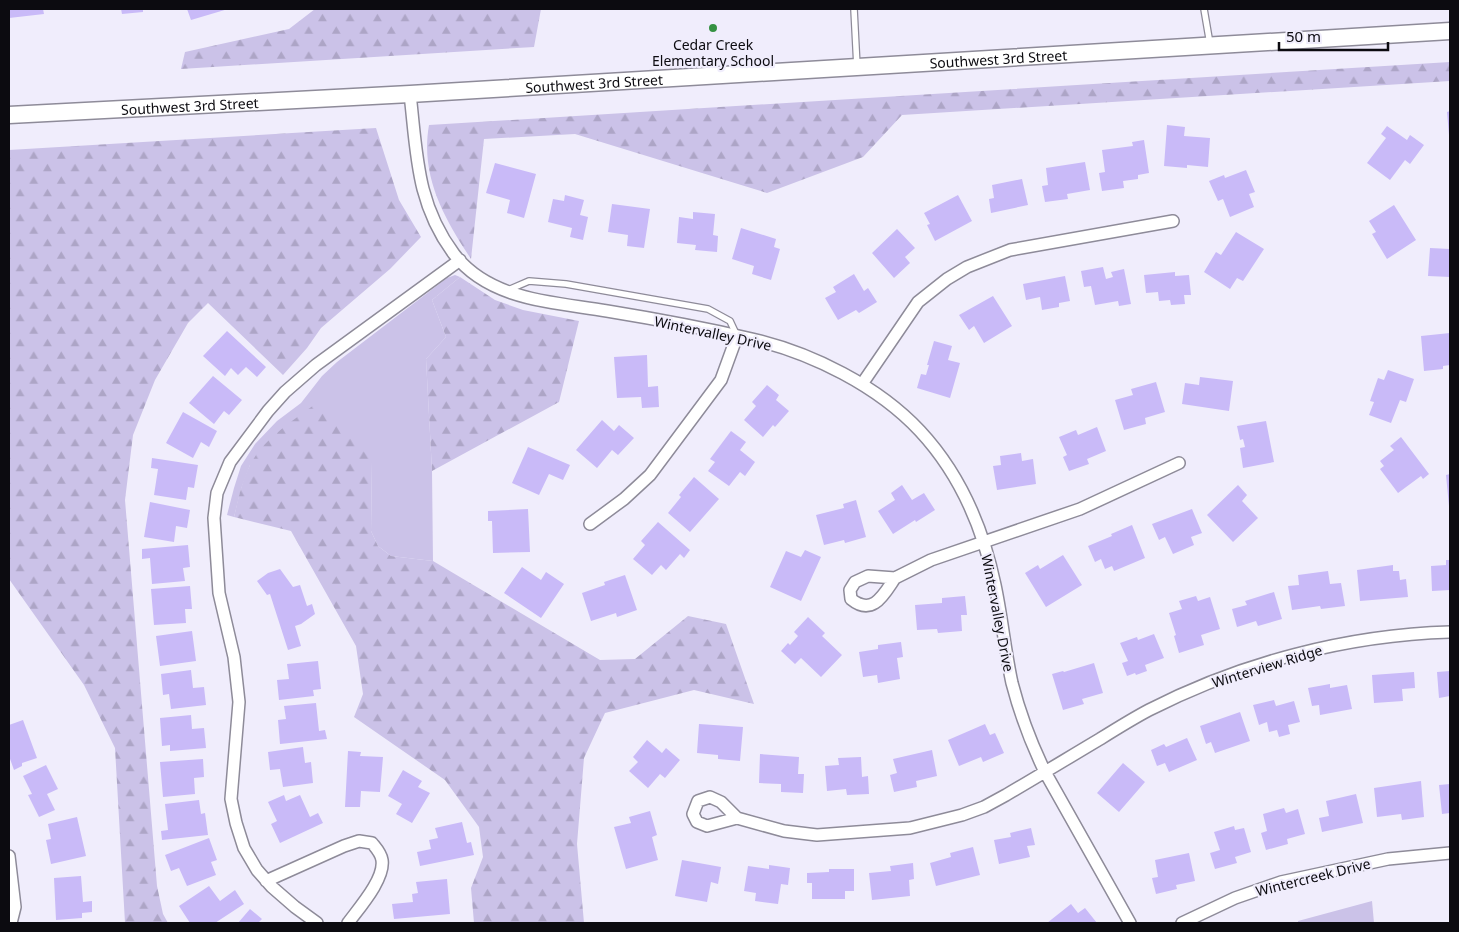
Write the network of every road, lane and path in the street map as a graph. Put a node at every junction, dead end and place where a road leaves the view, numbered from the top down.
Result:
1 (854, 9) edge
2 (1204, 9) edge
3 (1450, 32) edge
4 (1210, 46) junction
5 (856, 67) junction
6 (410, 94) junction
7 (9, 115) edge
8 (1173, 221) dead end
9 (460, 260) junction
10 (507, 291) junction
11 (736, 336) junction
12 (862, 384) junction
13 (1180, 463) dead end
14 (590, 524) dead end
15 (984, 542) junction
16 (895, 578) dead end
17 (1450, 632) edge
18 (1045, 772) junction
19 (737, 818) dead end
20 (1450, 853) edge
21 (9, 856) edge
22 (266, 881) junction
23 (11, 923) edge
24 (317, 923) edge
25 (348, 923) edge
26 (1130, 923) edge
27 (1182, 923) edge

1 - 5 lane
2 - 4 lane
3 - 4 main road, Southwest 3rd Street
4 - 5 main road, Southwest 3rd Street
5 - 6 main road, Southwest 3rd Street
6 - 7 main road, Southwest 3rd Street
6 - 9 street, Wintervalley Drive
8 - 12 street
9 - 10 street, Wintervalley Drive
9 - 22 street
10 - 11 street, Wintervalley Drive
10 - 11 lane
11 - 12 street, Wintervalley Drive
11 - 14 street
12 - 15 street, Wintervalley Drive
13 - 15 street
15 - 16 street
15 - 18 street, Wintervalley Drive
17 - 18 street, Winterview Ridge
18 - 19 street, Winterview Ridge
18 - 26 street, Wintervalley Drive
20 - 27 street, Wintercreek Drive
21 - 23 street
22 - 24 street
22 - 25 street

